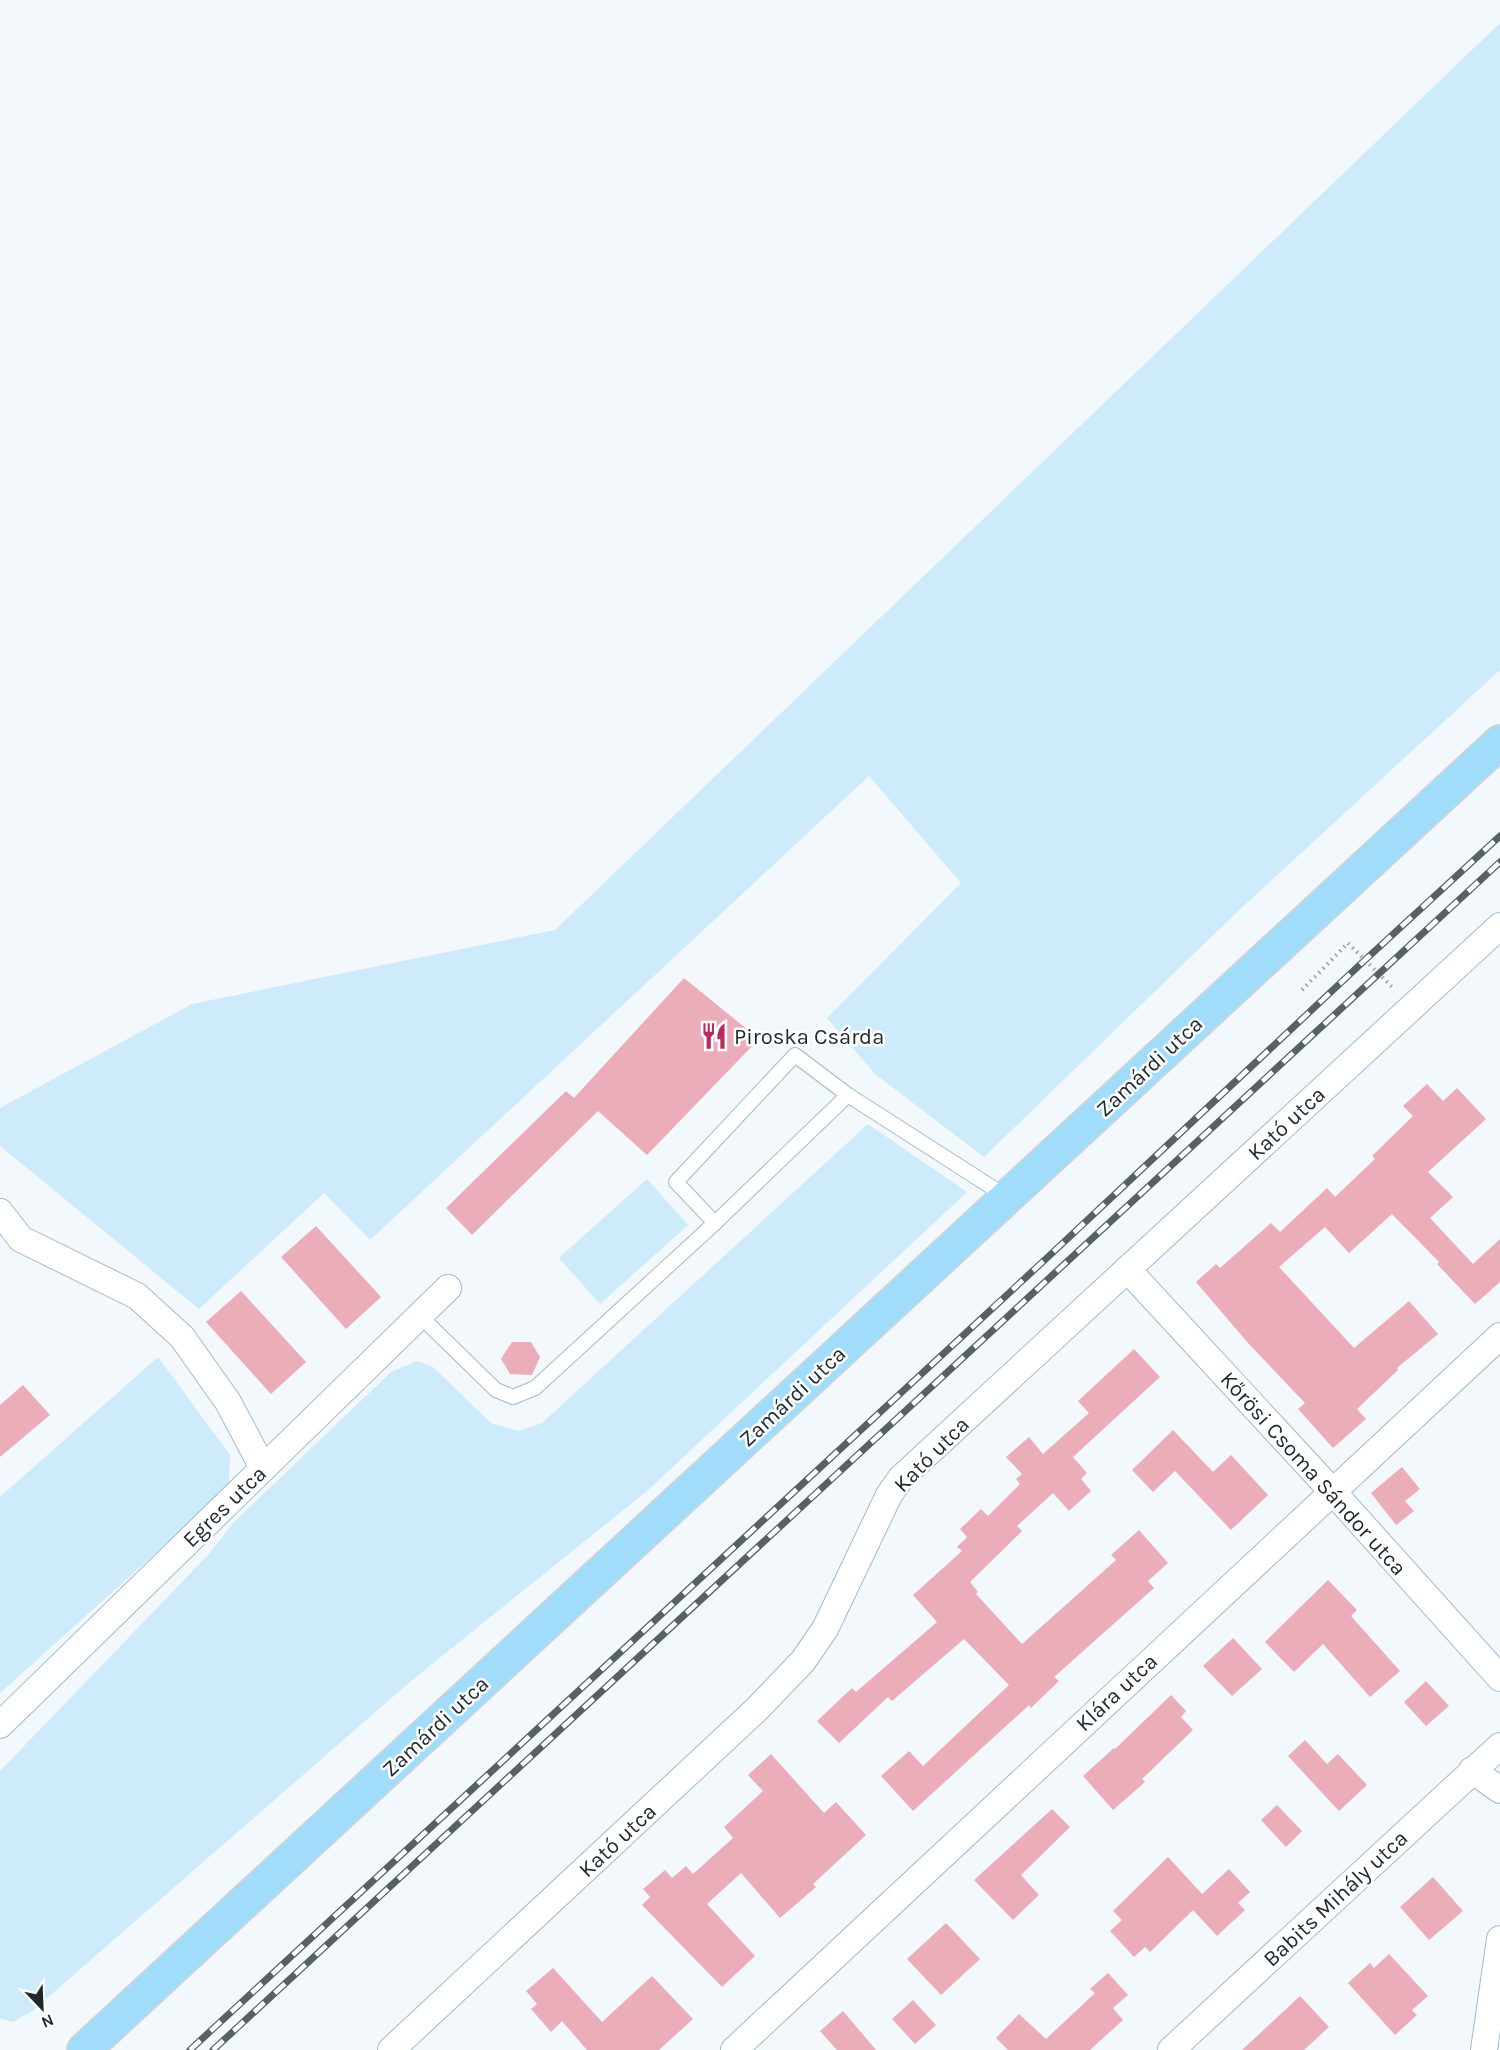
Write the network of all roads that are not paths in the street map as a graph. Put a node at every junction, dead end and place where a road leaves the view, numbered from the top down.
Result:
1 (1500, 742) edge
2 (1500, 926) edge
3 (848, 1095) junction
4 (1008, 1197) junction
5 (0, 1212) edge
6 (715, 1223) junction
7 (1127, 1269) junction
8 (448, 1288) dead end
9 (420, 1316) junction
10 (1500, 1336) edge
11 (263, 1468) junction
12 (1332, 1491) junction
13 (1500, 1678) edge
14 (0, 1725) edge
15 (1500, 1746) edge
16 (1472, 1770) junction
17 (1500, 1790) edge
18 (1500, 1939) edge
19 (84, 2050) edge
20 (391, 2050) edge
21 (734, 2050) edge
22 (1171, 2050) edge
23 (1484, 2050) edge

1 - 4 main road, Zamárdi utca
2 - 7 street, Kató utca
3 - 4 lane
3 - 6 lane
3 - 6 lane
4 - 19 main road, Zamárdi utca
5 - 11 street
6 - 9 lane
7 - 12 street, Kőrösi Csoma Sándor utca
7 - 20 street, Kató utca
8 - 9 street, Egres utca
9 - 11 street, Egres utca
10 - 12 street, Klára utca
11 - 14 street, Egres utca
12 - 13 street, Kőrösi Csoma Sándor utca
12 - 21 street, Klára utca
15 - 16 street, Babits Mihály utca
16 - 17 street
16 - 22 street, Babits Mihály utca
18 - 23 street

